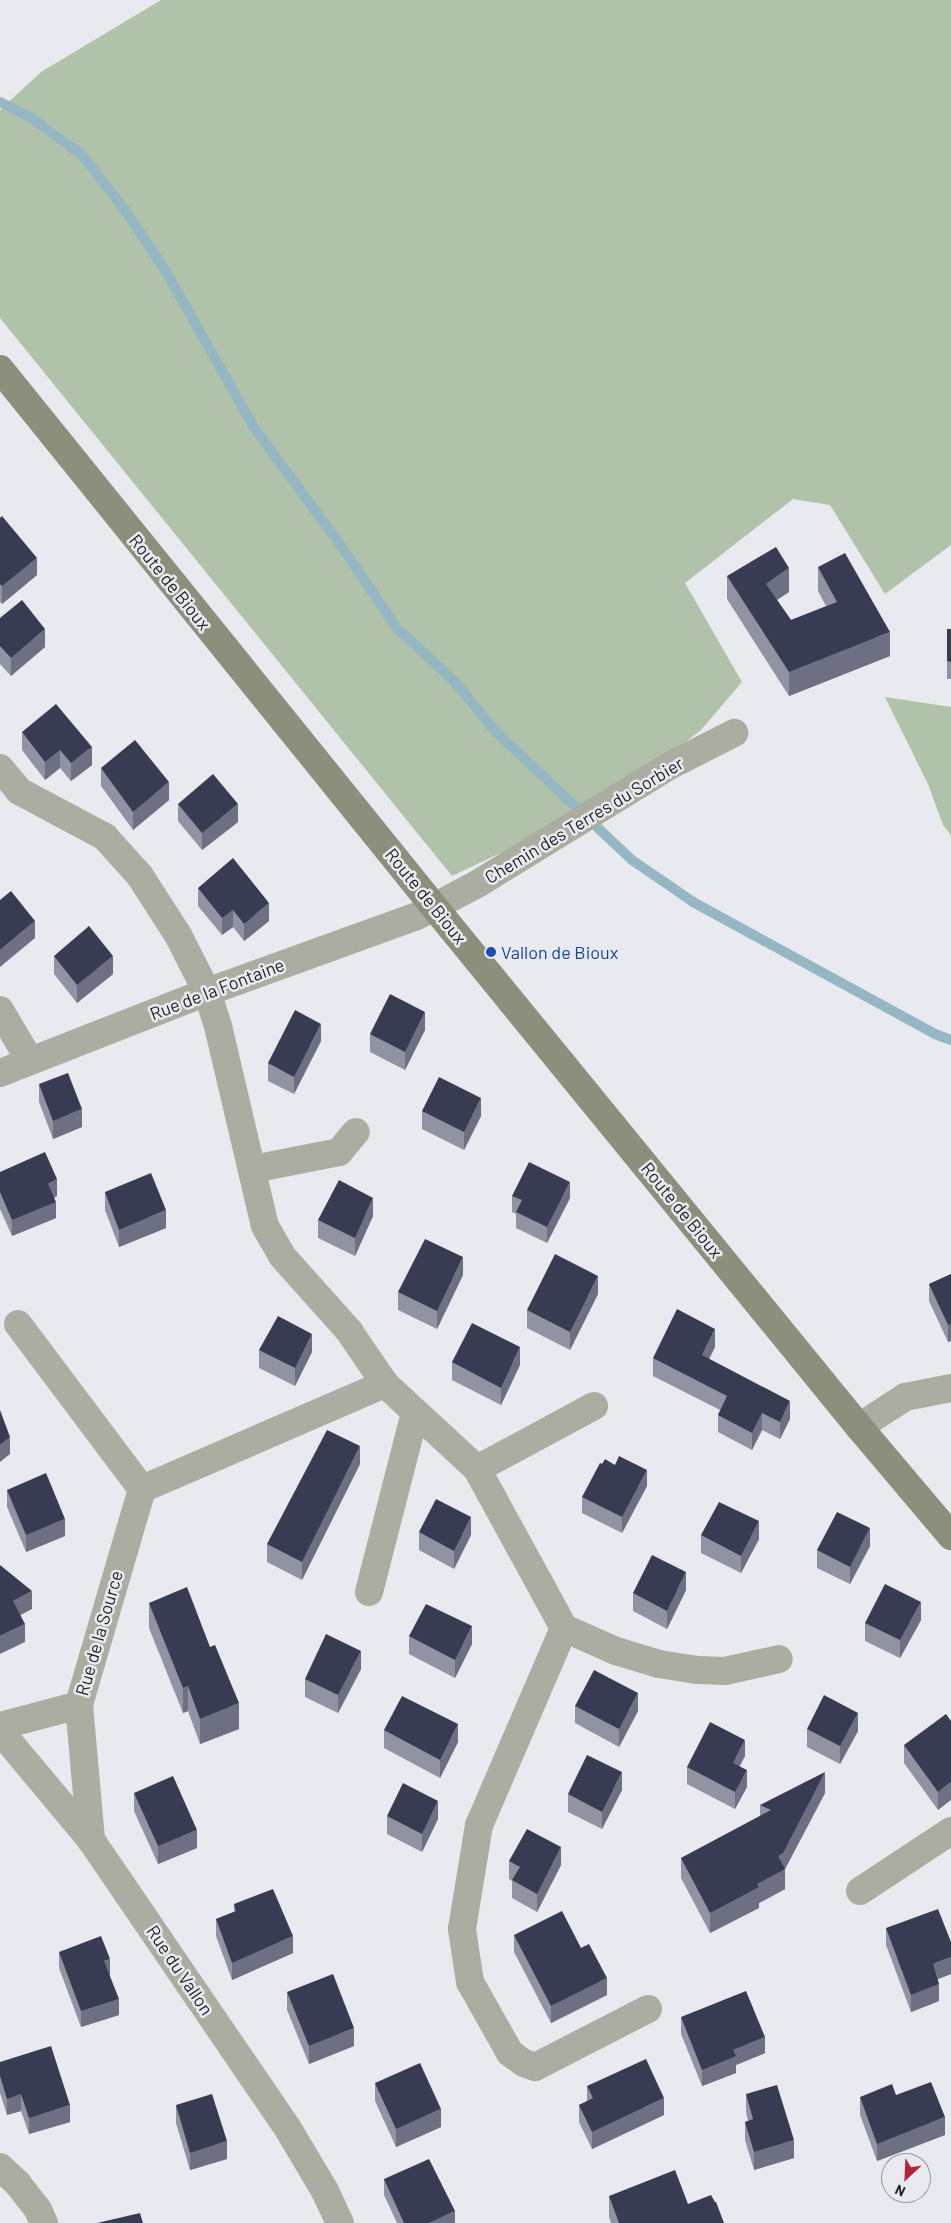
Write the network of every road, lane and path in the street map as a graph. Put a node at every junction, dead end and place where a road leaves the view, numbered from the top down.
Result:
1 (0, 369) edge
2 (734, 733) dead end
3 (0, 768) edge
4 (435, 908) junction
5 (207, 992) junction
6 (0, 1010) edge
7 (30, 1061) junction
8 (0, 1073) edge
9 (356, 1132) dead end
10 (253, 1169) junction
11 (18, 1324) dead end
12 (385, 1384) junction
13 (951, 1388) edge
14 (594, 1406) dead end
15 (415, 1413) junction
16 (859, 1427) junction
17 (476, 1469) junction
18 (142, 1489) junction
19 (951, 1536) edge
20 (369, 1592) dead end
21 (564, 1628) junction
22 (779, 1659) dead end
23 (78, 1705) junction
24 (0, 1726) edge
25 (0, 1731) edge
26 (951, 1832) edge
27 (91, 1840) junction
28 (860, 1891) dead end
29 (648, 2009) dead end
30 (0, 2167) edge
31 (44, 2223) edge
32 (340, 2223) edge

1 - 4 main road, Route de Bioux
2 - 4 street, Chemin des Terres du Sorbier
3 - 5 street
4 - 5 street, Rue de la Fontaine
4 - 16 main road, Route de Bioux
5 - 7 street, Rue de la Fontaine
5 - 10 street
6 - 7 street
7 - 8 street, Rue de la Fontaine
9 - 10 street
10 - 12 street
11 - 18 street
12 - 15 street
12 - 18 street
13 - 16 street
14 - 17 street
15 - 17 street
15 - 20 street
16 - 19 main road, Route de Bioux
17 - 21 street
18 - 23 street, Rue de la Source
21 - 22 street
21 - 29 street
23 - 24 street
23 - 27 street, Rue de la Source
25 - 27 street, Rue du Vallon
26 - 28 street
27 - 32 street, Rue du Vallon
30 - 31 street

